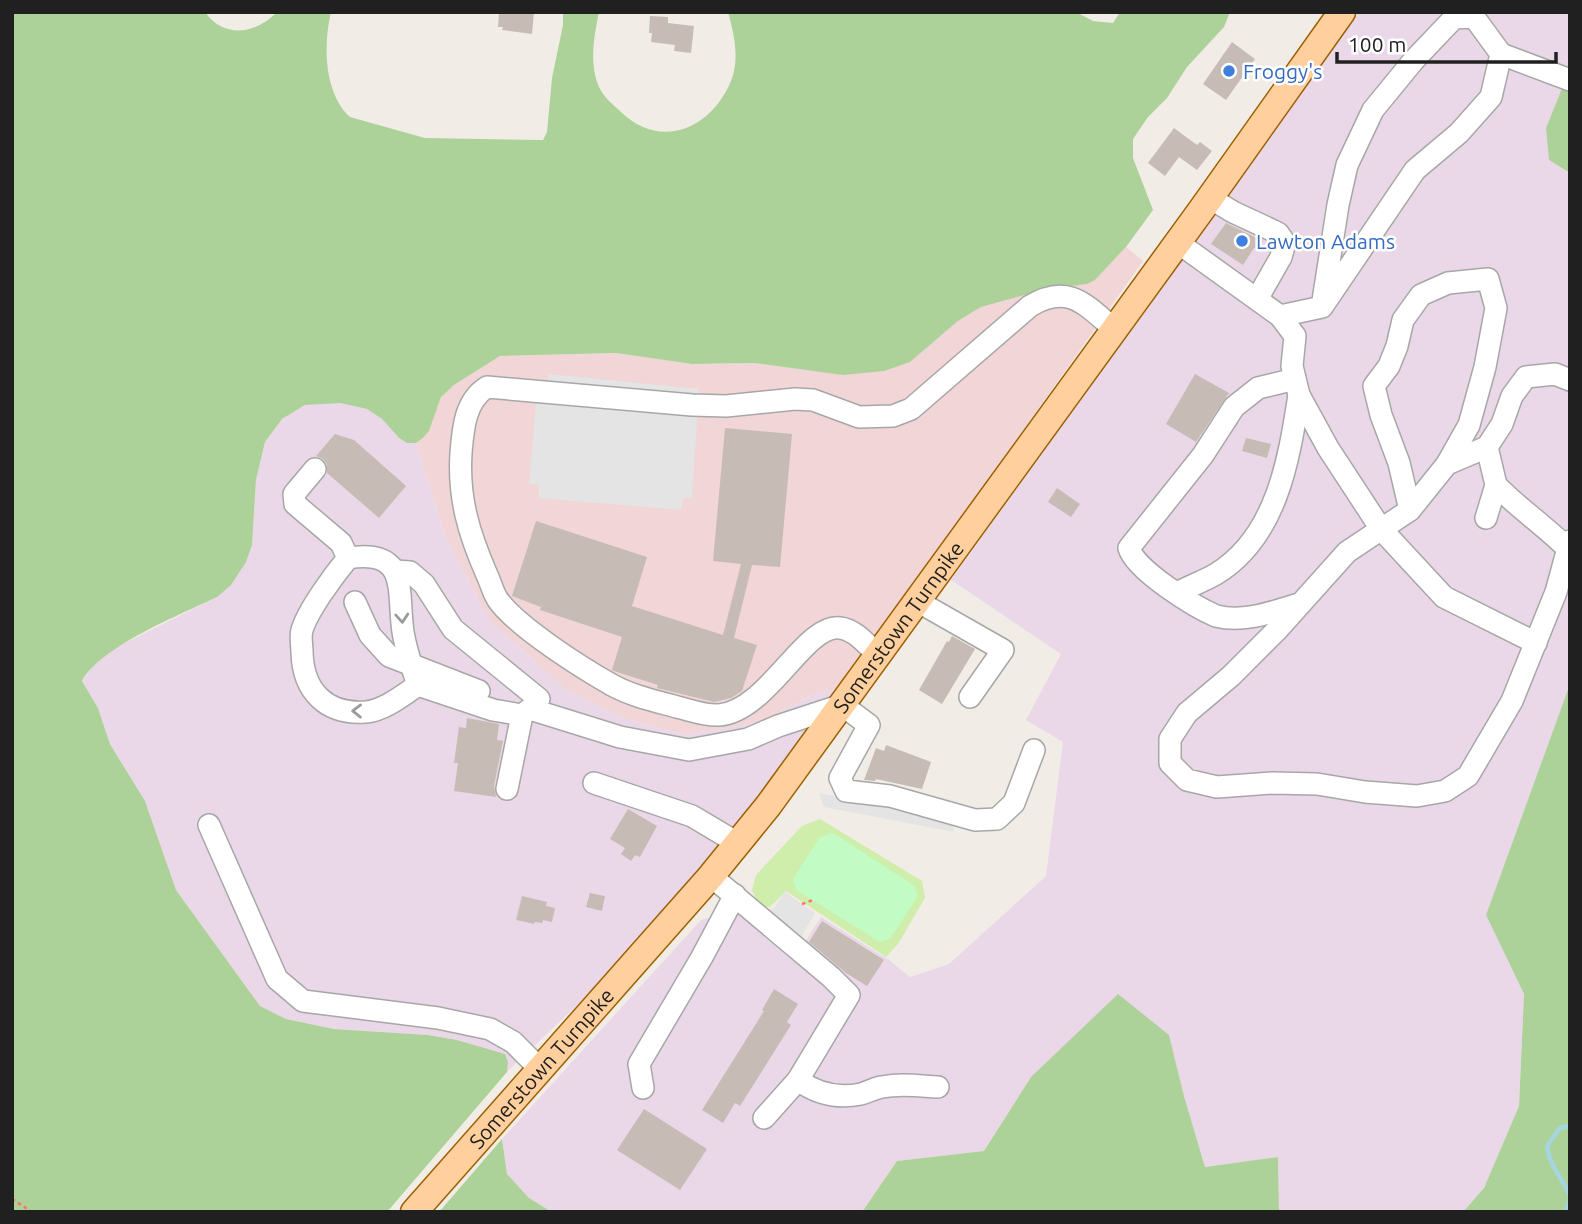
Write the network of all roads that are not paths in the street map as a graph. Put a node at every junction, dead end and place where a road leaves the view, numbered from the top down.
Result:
1 (1339, 13) edge
2 (1501, 54) junction
3 (1570, 80) edge
4 (1210, 198) junction
5 (1177, 242) junction
6 (1257, 299) junction
7 (1322, 307) junction
8 (1280, 316) junction
9 (1114, 329) junction
10 (1570, 380) edge
11 (1297, 387) junction
12 (1487, 447) junction
13 (1447, 464) junction
14 (314, 469) dead end
15 (1496, 485) junction
16 (1410, 510) junction
17 (1486, 518) dead end
18 (1381, 529) junction
19 (1568, 544) edge
20 (348, 558) junction
21 (395, 571) junction
22 (1177, 593) junction
23 (917, 601) junction
24 (355, 602) dead end
25 (1301, 603) junction
26 (1536, 643) junction
27 (878, 655) junction
28 (415, 675) junction
29 (970, 697) dead end
30 (842, 705) junction
31 (530, 708) junction
32 (1034, 750) dead end
33 (594, 783) dead end
34 (507, 789) dead end
35 (209, 825) dead end
36 (739, 844) junction
37 (711, 876) junction
38 (735, 895) junction
39 (540, 1069) junction
40 (798, 1080) junction
41 (938, 1087) dead end
42 (643, 1088) dead end
43 (764, 1118) dead end
44 (414, 1212) edge

1 - 4 main road, Somerstown Turnpike
2 - 3 lane
2 - 7 lane
2 - 7 lane
4 - 5 main road, Somerstown Turnpike
4 - 6 lane
5 - 6 lane
5 - 9 main road, Somerstown Turnpike
6 - 8 lane
7 - 8 lane
8 - 11 lane
9 - 23 main road, Somerstown Turnpike
9 - 27 lane
10 - 12 lane
11 - 18 lane
11 - 22 lane
11 - 22 lane
12 - 13 lane
12 - 15 lane
13 - 16 lane
13 - 16 lane
14 - 20 lane
15 - 17 lane
15 - 19 lane
16 - 18 lane
18 - 25 lane
18 - 26 lane
19 - 26 lane
20 - 21 lane
28 -> 20 lane
21 -> 28 lane
21 - 31 lane
22 - 25 lane
23 - 27 main road, Somerstown Turnpike
23 - 29 lane
24 - 28 lane
25 - 26 lane
27 - 30 main road, Somerstown Turnpike
28 - 31 lane
30 - 31 lane
30 - 32 lane
30 - 36 main road, Somerstown Turnpike
31 - 34 lane
33 - 36 lane
35 - 39 lane
36 - 37 main road, Somerstown Turnpike
37 - 38 lane
37 - 39 main road, Somerstown Turnpike
38 - 40 lane
38 - 42 lane
39 - 44 main road, Somerstown Turnpike
40 - 41 lane
40 - 43 lane

